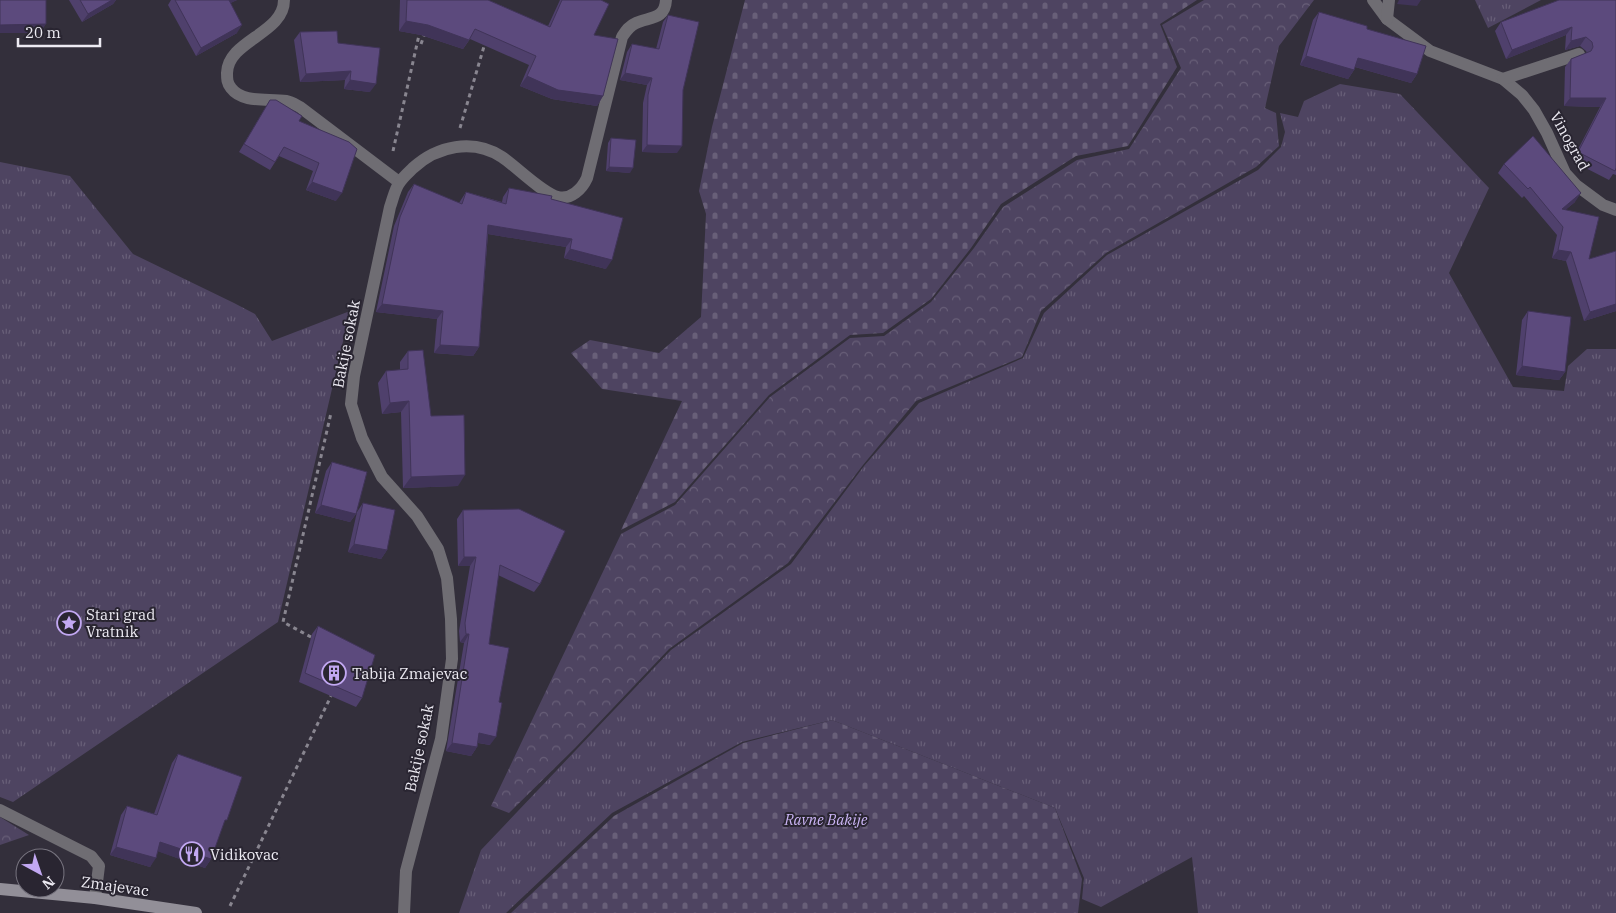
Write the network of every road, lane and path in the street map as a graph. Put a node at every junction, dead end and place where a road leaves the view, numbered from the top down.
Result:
1 (284, 0) edge
2 (666, 0) edge
3 (1372, 0) edge
4 (1389, 0) edge
5 (1387, 19) junction
6 (418, 29) edge
7 (419, 35) edge
8 (487, 37) edge
9 (422, 44) dead end
10 (1579, 54) edge
11 (1503, 79) junction
12 (455, 147) junction
13 (392, 154) dead end
14 (400, 182) junction
15 (1616, 210) edge
16 (331, 696) edge
17 (0, 810) edge
18 (0, 889) edge
19 (95, 898) junction
20 (230, 906) dead end
21 (196, 913) edge
22 (404, 913) edge

1 - 14 street
2 - 12 street, Bakije sokak
3 - 5 street, Vinograd
4 - 5 street
5 - 11 street, Vinograd
6 - 9 path
7 - 13 path
8 - 12 path
10 - 11 street
11 - 15 street, Vinograd
12 - 14 street, Bakije sokak
14 - 22 street, Bakije sokak
16 - 20 path
17 - 19 street
18 - 19 street, Zmajevac
19 - 21 street, Zmajevac

